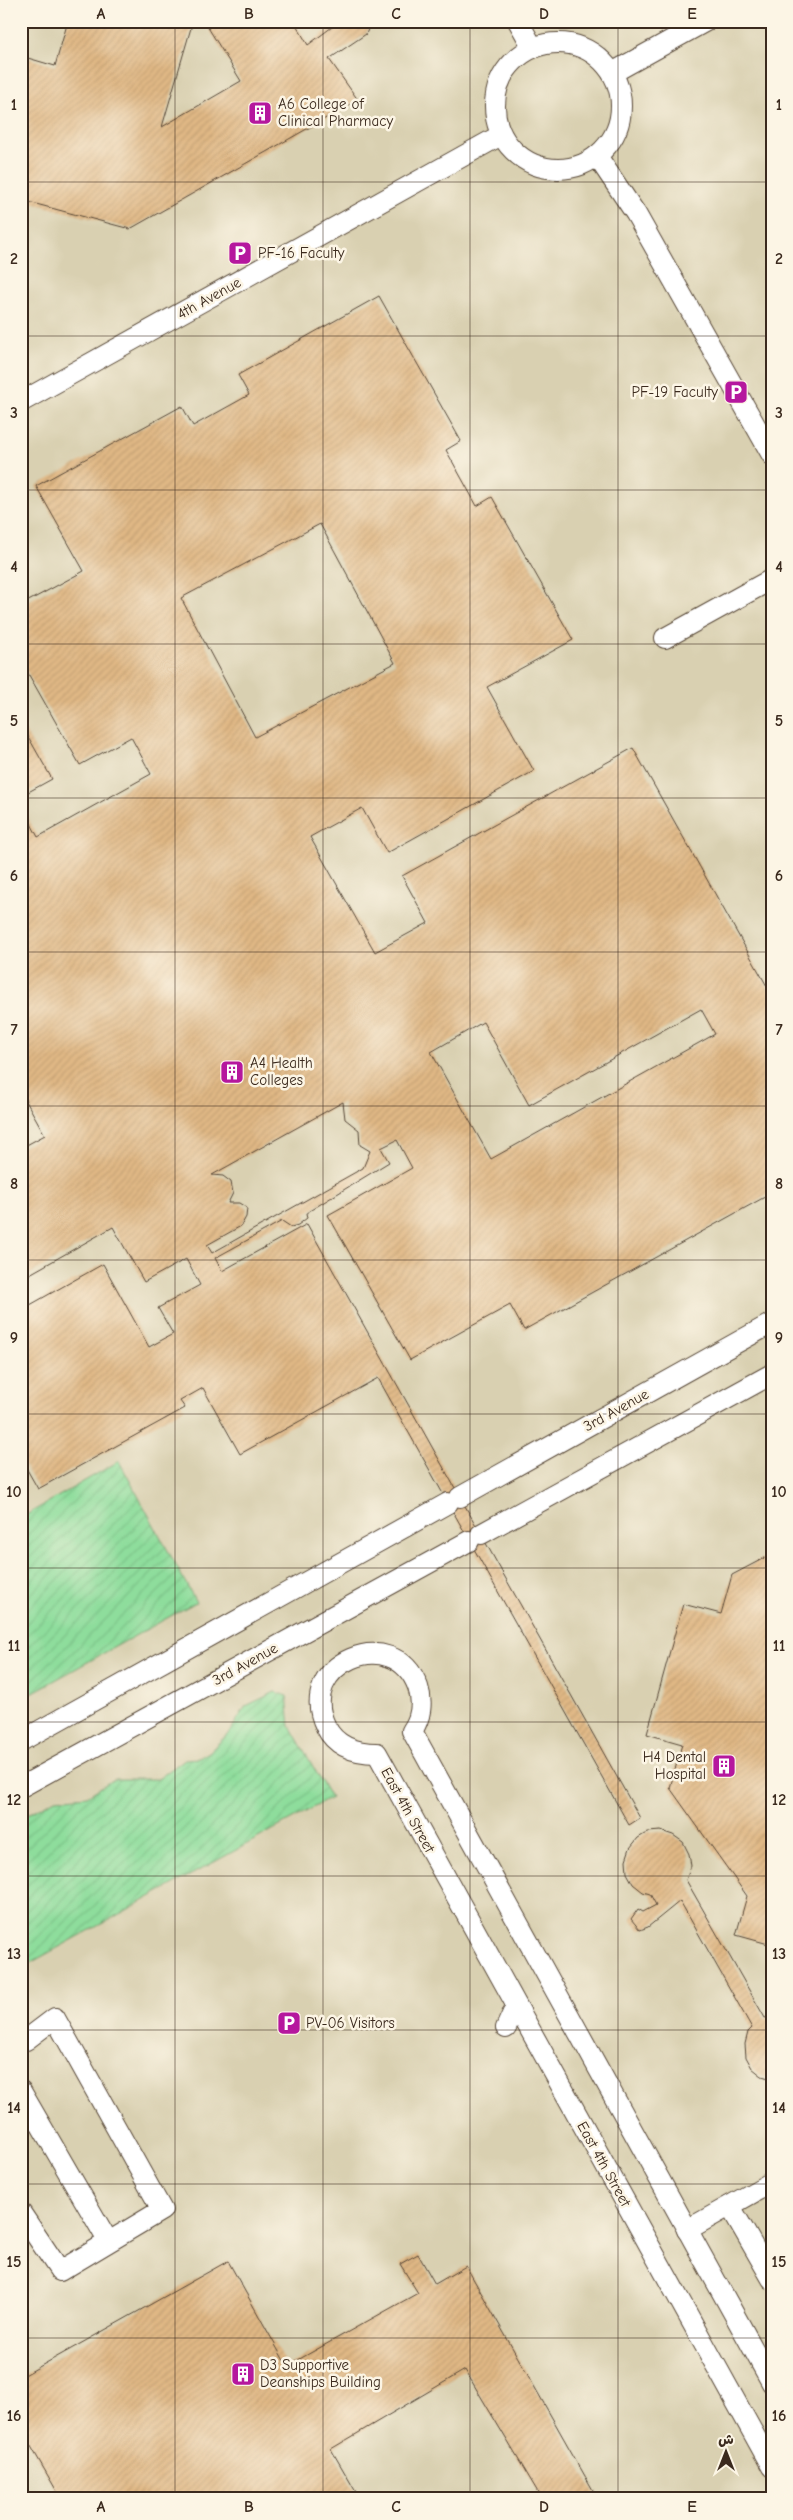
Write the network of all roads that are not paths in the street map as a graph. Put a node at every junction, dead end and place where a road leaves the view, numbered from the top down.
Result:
1 (518, 21) edge
2 (706, 21) edge
3 (533, 48) junction
4 (612, 73) junction
5 (501, 135) junction
6 (597, 156) junction
7 (21, 402) edge
8 (772, 455) edge
9 (772, 579) edge
10 (665, 638) dead end
11 (772, 1323) edge
12 (772, 1374) edge
13 (21, 1741) edge
14 (21, 1787) edge
15 (516, 2006) junction
16 (506, 2028) dead end
17 (21, 2040) edge
18 (21, 2091) edge
19 (772, 2182) edge
20 (730, 2206) junction
21 (21, 2213) edge
22 (687, 2230) junction
23 (108, 2242) junction
24 (772, 2279) edge
25 (772, 2383) edge
26 (772, 2467) edge

1 - 3 lane
2 - 4 lane
3 - 4 lane
3 - 5 lane
4 - 6 lane
5 - 6 lane
5 - 7 lane, 4th Avenue
6 - 8 lane
9 - 10 lane
11 - 13 lane, 3rd Avenue
12 - 14 lane, 3rd Avenue
15 - 16 lane
15 - 22 lane, East 4th Street
15 - 26 lane, East 4th Street
17 - 23 lane
18 - 23 lane
19 - 20 lane
20 - 22 lane
20 - 24 lane
21 - 23 lane
22 - 25 lane, East 4th Street

